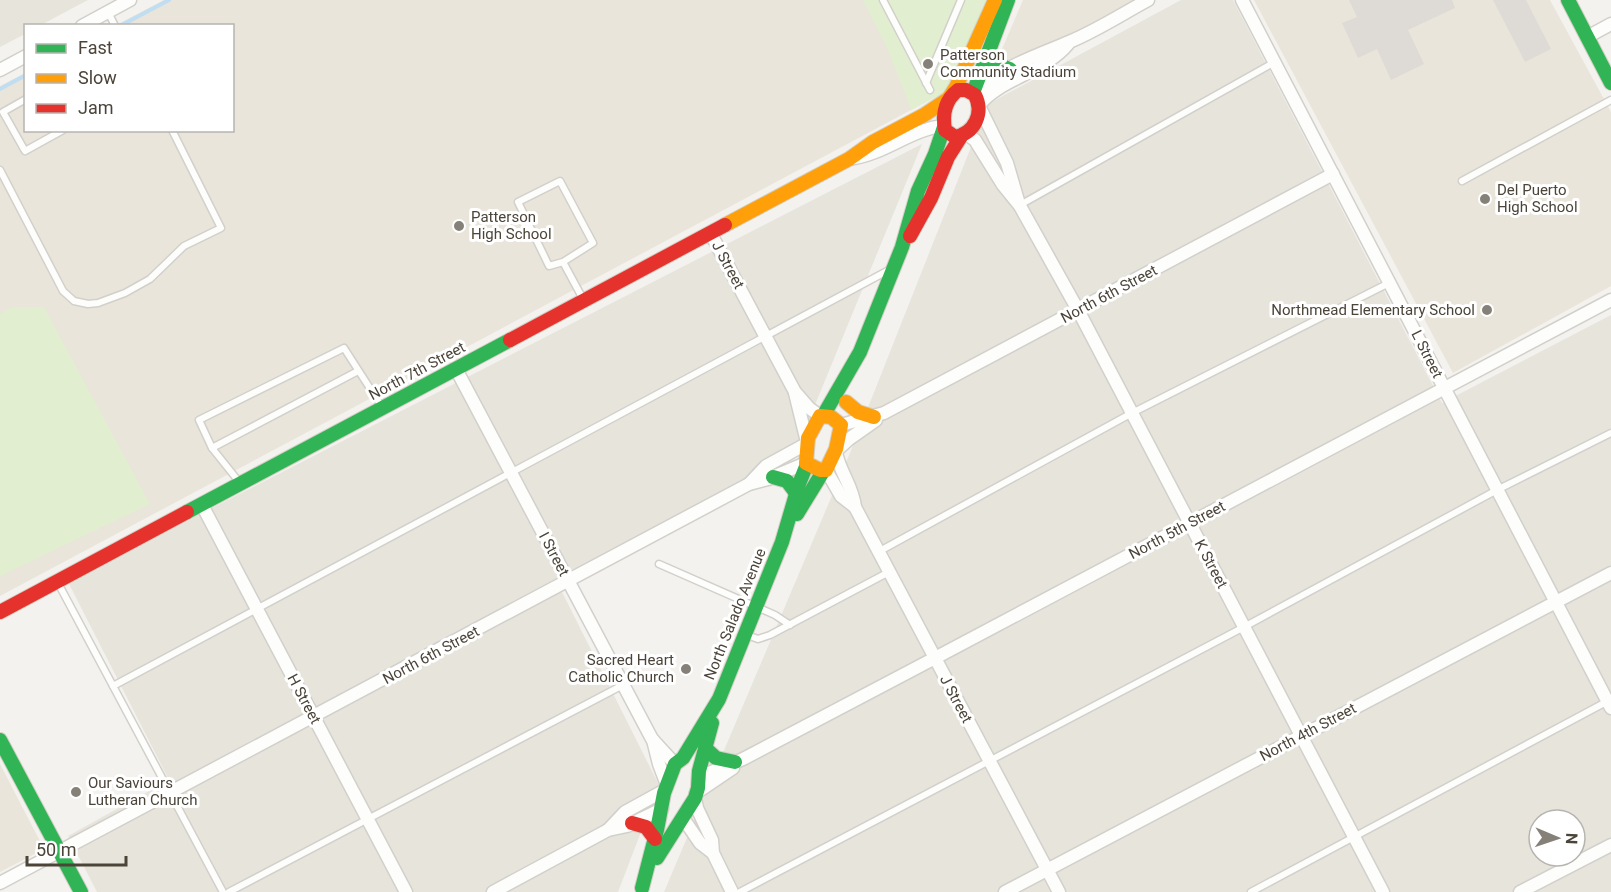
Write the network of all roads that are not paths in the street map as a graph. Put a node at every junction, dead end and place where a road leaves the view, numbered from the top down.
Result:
1 (130, 0) edge
2 (883, 0) edge
3 (961, 0) edge
4 (995, 0) edge
5 (1008, 0) edge
6 (1148, 0) edge
7 (1242, 0) edge
8 (1568, 0) edge
9 (108, 12) junction
10 (84, 24) edge
11 (114, 24) edge
12 (1611, 24) edge
13 (1587, 37) junction
14 (1069, 43) junction
15 (989, 51) junction
16 (24, 57) edge
17 (1275, 62) junction
18 (1010, 69) junction
19 (0, 70) edge
20 (926, 82) junction
21 (1611, 83) edge
22 (930, 90) dead end
23 (949, 98) junction
24 (24, 100) edge
25 (977, 100) junction
26 (1611, 100) edge
27 (1, 110) edge
28 (944, 127) junction
29 (59, 132) edge
30 (173, 132) edge
31 (963, 135) junction
32 (849, 159) junction
33 (0, 170) edge
34 (1333, 174) junction
35 (1462, 181) dead end
36 (1020, 206) junction
37 (711, 234) junction
38 (902, 247) junction
39 (563, 262) junction
40 (895, 267) junction
41 (1390, 282) junction
42 (584, 299) junction
43 (1611, 300) edge
44 (1078, 310) junction
45 (765, 337) junction
46 (860, 352) junction
47 (456, 369) junction
48 (358, 371) junction
49 (1445, 388) junction
50 (795, 392) junction
51 (846, 402) junction
52 (382, 407) junction
53 (1132, 413) junction
54 (879, 415) junction
55 (822, 416) junction
56 (840, 424) junction
57 (1611, 433) edge
58 (807, 443) junction
59 (212, 448) junction
60 (836, 451) junction
61 (806, 464) junction
62 (825, 470) junction
63 (511, 473) junction
64 (773, 477) junction
65 (241, 484) junction
66 (749, 484) junction
67 (1497, 490) junction
68 (796, 493) junction
69 (202, 505) junction
70 (855, 507) junction
71 (1190, 524) junction
72 (782, 542) junction
73 (878, 552) junction
74 (659, 564) dead end
75 (889, 572) junction
76 (1611, 573) edge
77 (57, 582) junction
78 (568, 582) junction
79 (1556, 602) junction
80 (757, 606) junction
81 (257, 609) junction
82 (0, 612) edge
83 (790, 625) junction
84 (1244, 627) junction
85 (745, 635) junction
86 (935, 658) junction
87 (623, 685) junction
88 (114, 686) junction
89 (719, 699) junction
90 (1610, 703) edge
91 (314, 717) junction
92 (1301, 736) junction
93 (652, 739) junction
94 (0, 740) edge
95 (705, 748) junction
96 (739, 760) junction
97 (989, 760) junction
98 (677, 763) junction
99 (699, 774) junction
100 (666, 788) junction
101 (171, 793) junction
102 (695, 795) junction
103 (662, 811) junction
104 (682, 818) junction
105 (368, 820) junction
106 (632, 823) junction
107 (608, 830) junction
108 (1354, 837) junction
109 (656, 839) junction
110 (1611, 844) edge
111 (59, 852) junction
112 (713, 853) junction
113 (1047, 870) junction
114 (0, 883) edge
115 (641, 890) edge
116 (81, 892) edge
117 (223, 892) edge
118 (229, 892) edge
119 (406, 892) edge
120 (493, 892) edge
121 (732, 892) edge
122 (740, 892) edge
123 (1005, 892) edge
124 (1059, 892) edge
125 (1251, 892) edge
126 (1383, 892) edge
127 (1520, 892) edge

1 - 9 street
2 - 20 lane
3 - 20 lane
4 - 23 main road
5 - 15 main road
6 - 14 street
7 - 17 street, L Street
8 - 13 main road
9 - 10 street
9 - 11 lane
12 - 13 street
13 - 21 main road
14 - 18 street
14 - 25 street
15 - 18 main road
15 - 25 main road
16 - 19 street
17 - 34 street, L Street
17 - 36 lane
18 - 25 street
20 - 22 lane
23 - 25 main road
23 - 28 main road
23 - 32 main road, North 7th Street
24 - 27 lane
25 - 31 main road
25 - 36 street, K Street
26 - 35 lane
27 - 29 lane
28 - 31 main road
28 - 32 street, North 7th Street
28 - 38 main road, North Salado Avenue
30 - 33 lane
31 - 36 street, K Street
31 - 38 main road, North Salado Avenue
32 - 37 main road, North 7th Street
34 - 41 street, L Street
34 - 44 street, North 6th Street
36 - 44 street, K Street
37 - 42 main road, North 7th Street
37 - 45 street, J Street
38 - 40 main road, North Salado Avenue
39 - 39 lane
39 - 42 lane
40 - 45 lane
40 - 46 main road, North Salado Avenue
41 - 49 street, L Street
41 - 53 lane
42 - 47 main road, North 7th Street
43 - 49 street, North 5th Street
44 - 53 street, K Street
44 - 54 street, North 6th Street
45 - 50 street, J Street
45 - 63 lane
46 - 51 main road, North Salado Avenue
46 - 55 main road, North Salado Avenue
47 - 52 main road, North 7th Street
47 - 63 street, I Street
48 - 52 lane
48 - 59 lane
48 - 59 lane
49 - 67 street, L Street
49 - 71 street, North 5th Street
50 - 55 street, J Street
50 - 58 street, J Street
51 - 54 main road
51 - 56 main road, North Salado Avenue
52 - 65 main road, North 7th Street
53 - 71 street, K Street
53 - 73 lane
54 - 56 street, North 6th Street
54 - 60 street, North 6th Street
55 - 56 main road
55 - 58 main road, North Salado Avenue
56 - 60 main road, North Salado Avenue
57 - 67 lane
58 - 61 main road, North Salado Avenue
58 - 66 street
59 - 65 lane
60 - 62 main road, North Salado Avenue
60 - 70 street, J Street
61 - 62 main road
61 - 64 street, North 6th Street
61 - 68 main road, North Salado Avenue
62 - 70 street, J Street
62 - 72 main road, North Salado Avenue
63 - 78 street, I Street
63 - 81 lane
64 - 66 street, North 6th Street
64 - 68 main road
65 - 69 main road, North 7th Street
66 - 78 street, North 6th Street
67 - 79 street, L Street
67 - 84 lane
68 - 72 main road, North Salado Avenue
69 - 77 main road, North 7th Street
69 - 81 street, H Street
70 - 73 street, J Street
71 - 84 street, K Street
71 - 86 street, North 5th Street
72 - 80 main road, North Salado Avenue
73 - 75 street, J Street
74 - 80 lane
75 - 83 lane
75 - 86 street, J Street
76 - 79 street, North 4th Street
77 - 82 main road, North 7th Street
77 - 88 lane
78 - 87 street, I Street
78 - 91 street, North 6th Street
79 - 90 street, L Street
79 - 92 street, North 4th Street
80 - 83 lane
80 - 85 main road, North Salado Avenue
81 - 88 lane
81 - 91 street, H Street
83 - 85 lane
84 - 92 street, K Street
84 - 97 lane
85 - 89 main road, North Salado Avenue
86 - 96 street, North 5th Street
86 - 97 street, J Street
87 - 93 street, I Street
87 - 105 lane
88 - 101 lane
89 - 95 main road, North Salado Avenue
89 - 98 main road, North Salado Avenue
90 - 108 lane
91 - 101 street, North 6th Street
91 - 105 street, H Street
92 - 108 street, K Street
92 - 113 street, North 4th Street
93 - 98 street, I Street
93 - 100 street, I Street
94 - 111 main road
95 - 96 main road
95 - 99 main road, North Salado Avenue
96 - 99 street, North 5th Street
96 - 102 street, North 5th Street
97 - 113 street, J Street
97 - 122 lane
98 - 99 street
98 - 100 main road, North Salado Avenue
99 - 102 main road, North Salado Avenue
100 - 103 main road, North Salado Avenue
100 - 107 street
101 - 111 street, North 6th Street
101 - 117 lane
102 - 104 main road, North Salado Avenue
102 - 112 street
103 - 104 street
103 - 106 street
103 - 109 main road, North Salado Avenue
104 - 112 street
104 - 115 main road, North Salado Avenue
105 - 118 lane
105 - 119 street, H Street
106 - 107 street
106 - 109 main road
107 - 120 street
108 - 125 lane
108 - 126 street, K Street
109 - 115 main road, North Salado Avenue
110 - 127 street
111 - 114 street, North 6th Street
111 - 116 main road
112 - 121 street
113 - 123 street, North 4th Street
113 - 124 street, J Street

